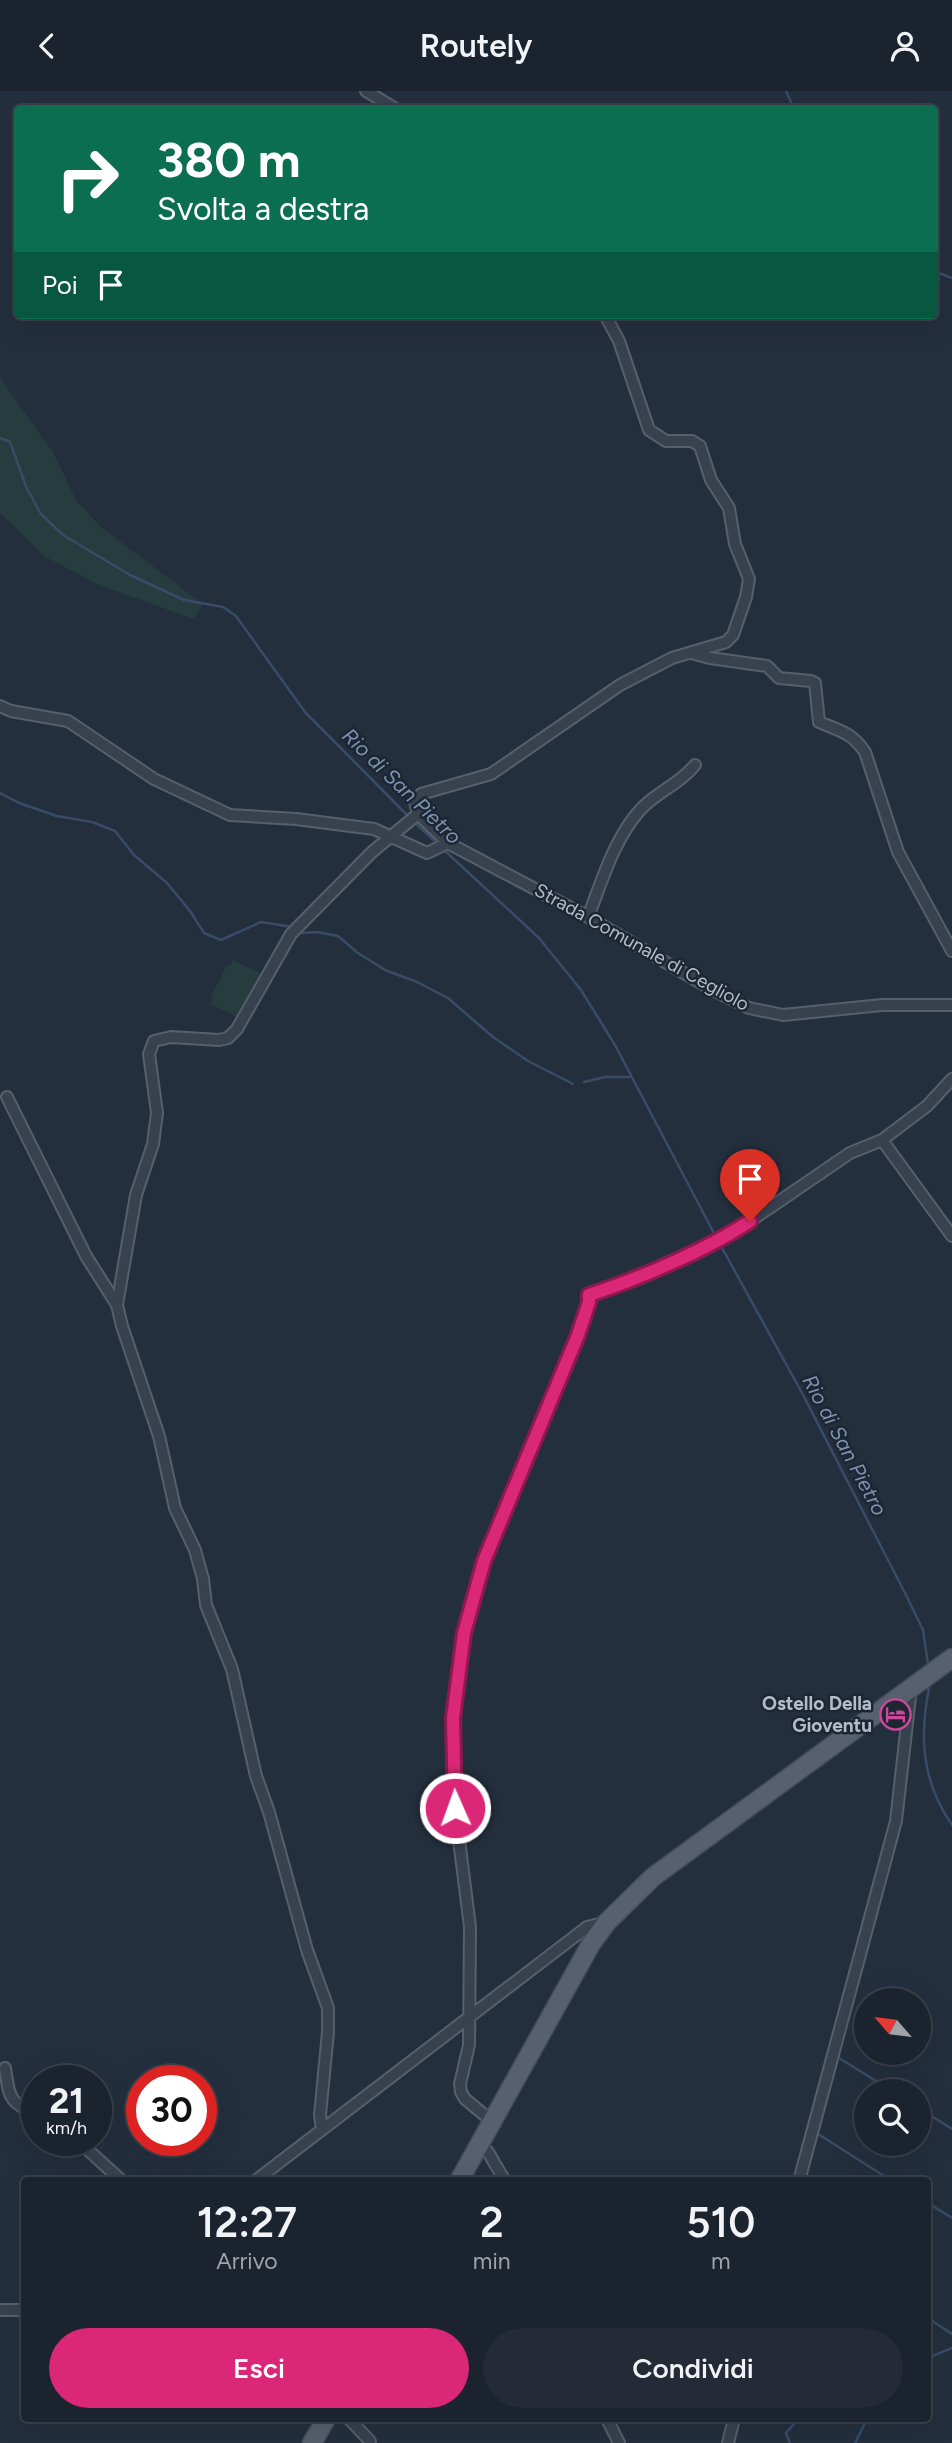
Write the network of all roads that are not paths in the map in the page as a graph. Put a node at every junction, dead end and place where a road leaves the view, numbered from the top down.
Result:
1 (366, 91) edge
2 (389, 105) edge
3 (607, 319) edge
4 (691, 653) junction
5 (0, 706) edge
6 (695, 765) dead end
7 (418, 814) junction
8 (390, 835) junction
9 (448, 843) junction
10 (588, 917) junction
11 (952, 951) edge
12 (952, 1005) edge
13 (952, 1079) edge
14 (7, 1097) dead end
15 (882, 1140) junction
16 (952, 1236) edge
17 (117, 1305) junction
18 (952, 1658) edge
19 (911, 1688) junction
20 (607, 1922) junction
21 (470, 2018) junction
22 (5, 2068) dead end
23 (21, 2106) edge
24 (492, 2122) junction
25 (322, 2130) junction
26 (480, 2144) junction
27 (95, 2156) edge
28 (118, 2177) edge
29 (261, 2177) edge
30 (461, 2177) edge
31 (503, 2177) edge
32 (800, 2177) edge
33 (0, 2310) edge
34 (21, 2310) edge
35 (324, 2422) edge
36 (352, 2422) edge
37 (608, 2422) edge
38 (733, 2422) edge
39 (370, 2441) dead end
40 (312, 2443) edge
41 (619, 2443) edge
42 (727, 2443) edge

1 - 2 street
3 - 4 street
4 - 7 street
4 - 11 street
5 - 8 street
6 - 10 street
7 - 8 street
7 - 9 street, Strada Comunale di Cegliolo
8 - 9 street
8 - 17 street
9 - 10 street, Strada Comunale di Cegliolo
10 - 12 street, Strada Comunale di Cegliolo
13 - 15 street
14 - 17 street
15 - 16 street
15 - 21 street
17 - 25 street
18 - 19 main road
19 - 20 main road
19 - 32 street
20 - 21 street
20 - 24 main road
21 - 24 street
21 - 25 street
22 - 23 street
24 - 26 main road
25 - 29 street
26 - 30 main road
26 - 31 street
27 - 28 street
33 - 34 street
35 - 40 main road
36 - 39 street
37 - 41 street
38 - 42 street

